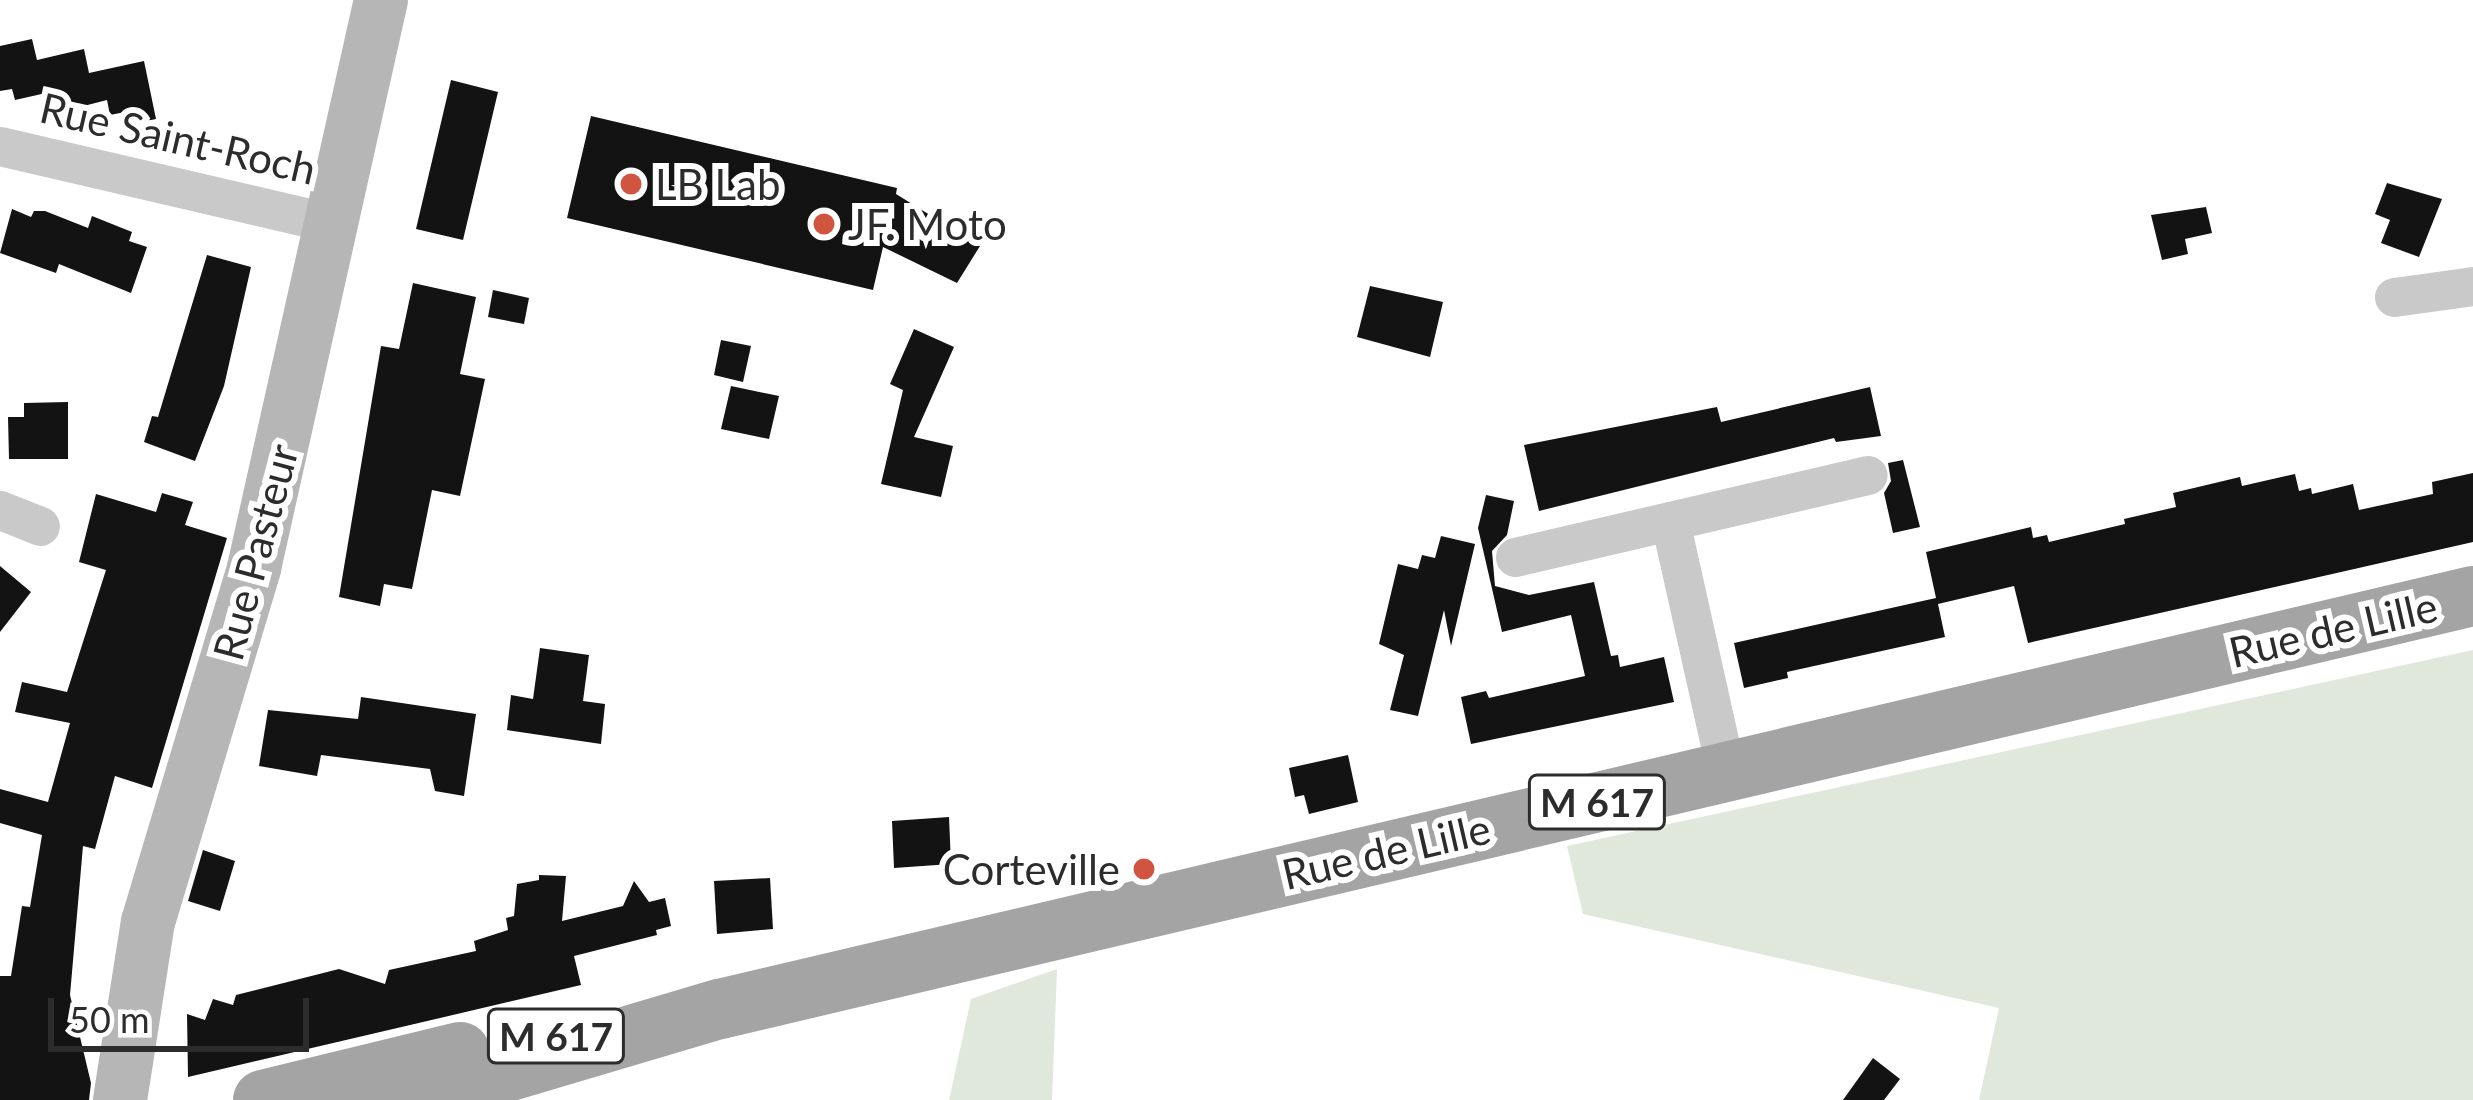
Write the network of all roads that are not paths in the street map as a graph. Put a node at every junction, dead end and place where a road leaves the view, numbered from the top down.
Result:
1 (381, 0) edge
2 (0, 146) edge
3 (334, 224) junction
4 (2473, 286) edge
5 (2394, 297) dead end
6 (1868, 475) dead end
7 (0, 510) edge
8 (1670, 521) junction
9 (40, 526) dead end
10 (1515, 557) dead end
11 (2473, 596) edge
12 (1726, 772) junction
13 (721, 1009) junction
14 (120, 1100) edge
15 (263, 1100) edge
16 (412, 1100) edge

1 - 3 main road, Rue Pasteur
2 - 3 street, Rue Saint-Roch
3 - 14 main road, Rue Pasteur
4 - 5 street
6 - 8 street
7 - 9 street
8 - 10 street
8 - 12 street
11 - 12 main road, Rue de Lille / M 617
12 - 13 main road, Rue de Lille / M 617
13 - 15 main road, Rue de Lille / M 617
13 - 16 main road, Rue de Lille / M 617

